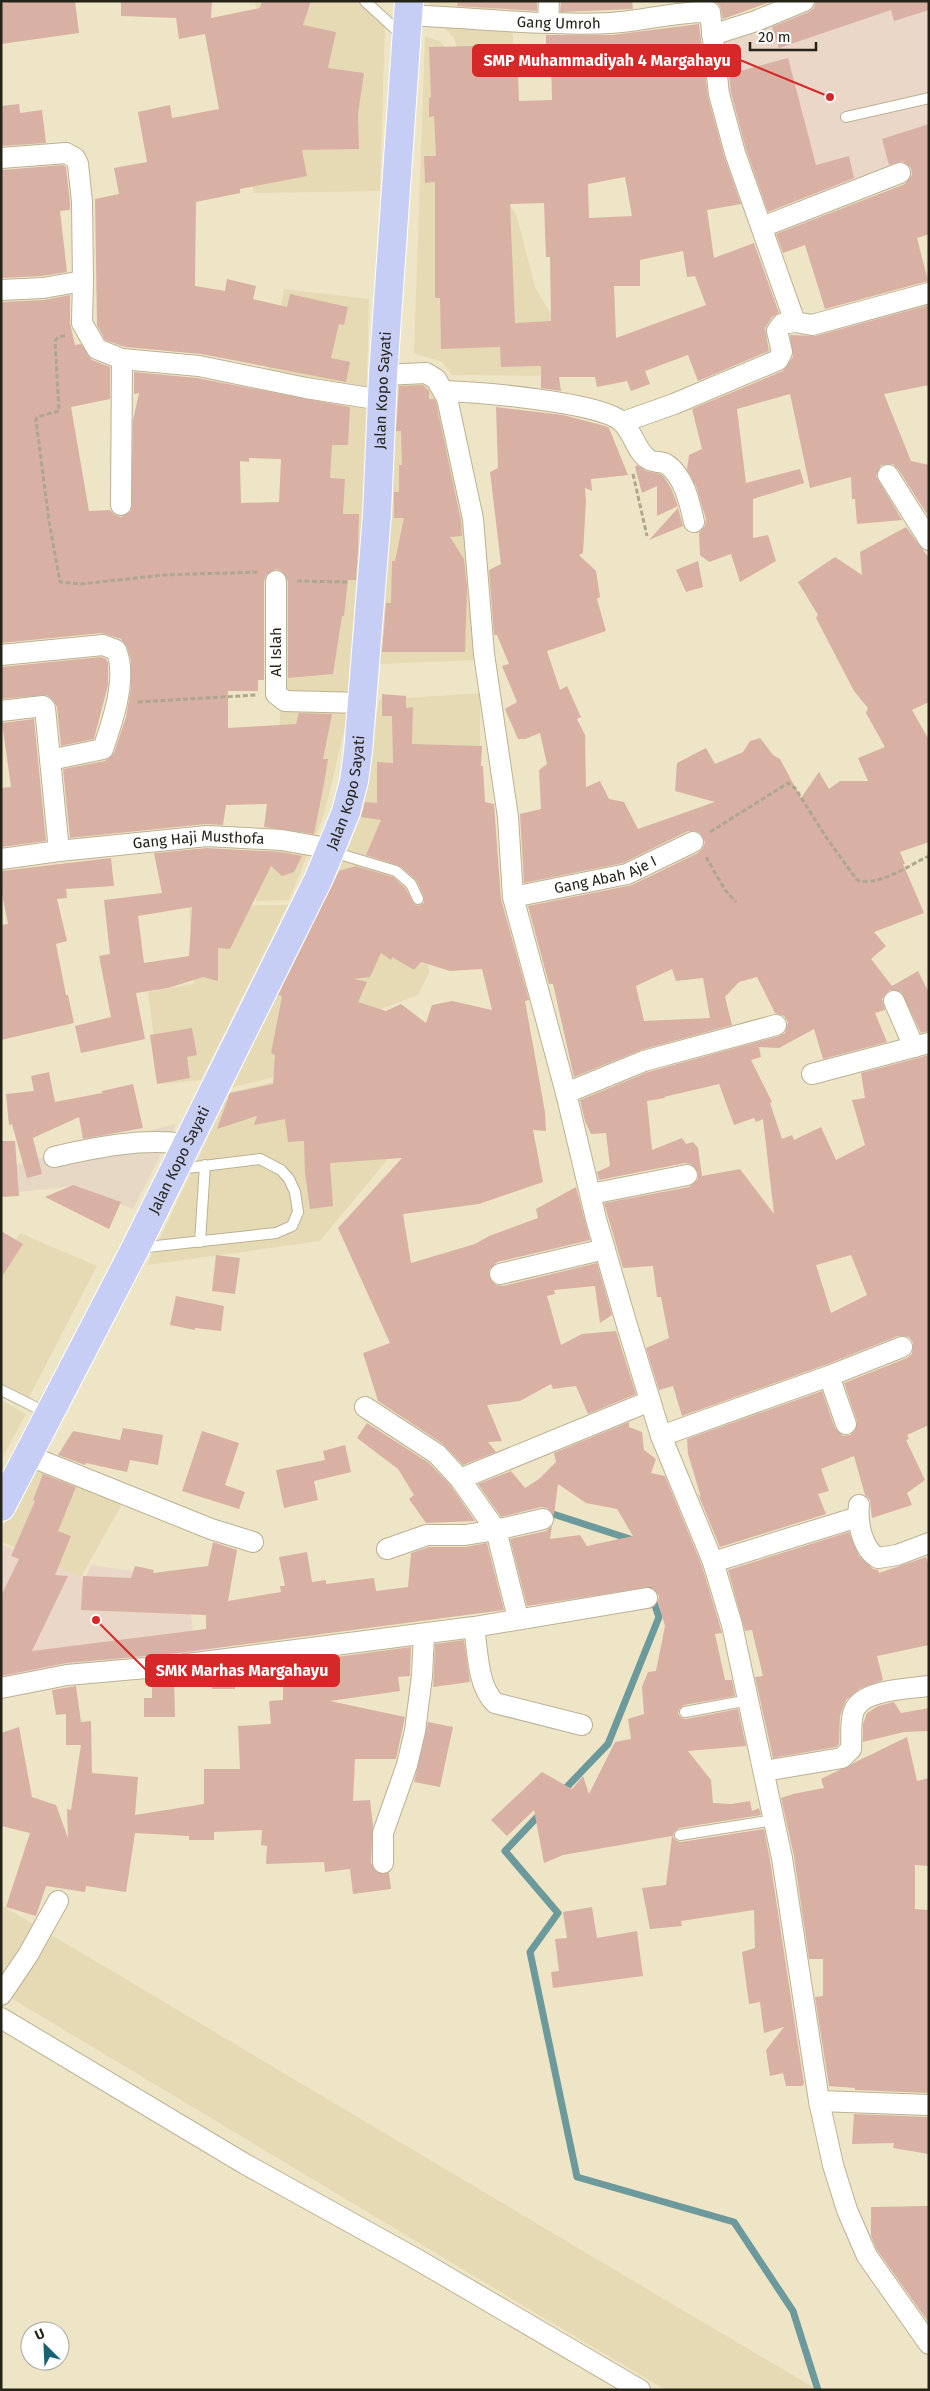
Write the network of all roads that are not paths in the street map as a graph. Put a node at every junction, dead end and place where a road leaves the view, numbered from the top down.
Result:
1 (365, 1) edge
2 (549, 1) edge
3 (804, 1) edge
4 (407, 22) edge
5 (548, 22) junction
6 (712, 35) junction
7 (929, 98) edge
8 (846, 118) dead end
9 (1, 158) edge
10 (900, 173) dead end
11 (762, 227) junction
12 (84, 281) junction
13 (1, 290) edge
14 (929, 293) edge
15 (795, 322) junction
16 (122, 359) junction
17 (382, 387) junction
18 (444, 391) junction
19 (623, 422) junction
20 (888, 475) dead end
21 (121, 505) dead end
22 (694, 522) dead end
23 (929, 540) edge
24 (276, 581) dead end
25 (1, 655) edge
26 (362, 703) junction
27 (1, 711) edge
28 (50, 760) junction
29 (693, 842) road end
30 (332, 849) junction
31 (61, 850) junction
32 (1, 859) edge
33 (513, 897) junction
34 (418, 899) dead end
35 (894, 1001) dead end
36 (776, 1025) dead end
37 (921, 1045) edge
38 (812, 1074) dead end
39 (566, 1093) junction
40 (186, 1144) junction
41 (54, 1157) dead end
42 (205, 1165) junction
43 (173, 1169) junction
44 (687, 1175) dead end
45 (591, 1194) junction
46 (200, 1242) junction
47 (135, 1249) junction
48 (605, 1249) junction
49 (500, 1274) dead end
50 (902, 1347) dead end
51 (829, 1376) junction
52 (1, 1390) edge
53 (650, 1401) junction
54 (365, 1406) dead end
55 (48, 1414) junction
56 (846, 1424) dead end
57 (661, 1436) junction
58 (28, 1455) junction
59 (460, 1480) junction
60 (1, 1507) edge
61 (543, 1519) dead end
62 (496, 1530) junction
63 (253, 1542) dead end
64 (929, 1543) edge
65 (387, 1549) dead end
66 (713, 1562) junction
67 (647, 1598) dead end
68 (518, 1618) junction
69 (474, 1627) junction
70 (424, 1634) junction
71 (929, 1686) edge
72 (1, 1688) edge
73 (749, 1700) junction
74 (685, 1712) dead end
75 (582, 1725) dead end
76 (764, 1771) junction
77 (774, 1820) junction
78 (680, 1835) dead end
79 (382, 1863) dead end
80 (58, 1901) dead end
81 (1, 1996) edge
82 (1, 2018) edge
83 (819, 2101) junction
84 (929, 2105) edge
85 (929, 2344) edge
86 (640, 2390) edge

1 - 4 lane
2 - 5 street
3 - 6 street
4 - 5 street, Gang Umroh
4 - 17 main road, Jalan Kopo Sayati
5 - 6 street, Gang Umroh
6 - 11 street
7 - 8 lane
9 - 12 street
10 - 11 street
11 - 15 street
12 - 13 street
12 - 16 street
14 - 15 street
15 - 19 street
16 - 17 street
16 - 21 street
17 - 18 street
17 - 26 main road, Jalan Kopo Sayati
18 - 19 street
18 - 33 street
19 - 22 street
20 - 23 street
24 - 26 street, Al Islah
25 - 28 street
26 - 30 main road, Jalan Kopo Sayati
27 - 28 street
28 - 31 street
29 - 33 street, Gang Abah Aje I
30 - 31 street, Gang Haji Musthofa
30 - 34 lane
30 - 40 main road, Jalan Kopo Sayati
31 - 32 street, Gang Haji Musthofa
33 - 39 street
35 - 37 street
36 - 39 street
37 - 38 street
39 - 45 street
40 - 41 street
40 - 43 main road, Jalan Kopo Sayati
42 - 43 lane
42 - 46 lane
42 - 46 lane
43 - 47 main road, Jalan Kopo Sayati
44 - 45 street
45 - 48 street
46 - 47 lane
47 - 55 main road, Jalan Kopo Sayati
48 - 49 street
48 - 53 street
50 - 51 street
51 - 56 street
51 - 57 street
52 - 55 lane
53 - 57 street
53 - 59 street
54 - 59 street
55 - 58 main road, Jalan Kopo Sayati
57 - 66 street
58 - 60 main road, Jalan Kopo Sayati
58 - 63 street
59 - 62 street
61 - 62 street
62 - 65 street
62 - 68 street
64 - 66 street
66 - 73 street
67 - 68 street
68 - 69 street
69 - 70 street
69 - 75 street
70 - 72 street
70 - 79 street
71 - 76 street
73 - 74 lane
73 - 76 street
76 - 77 street
77 - 78 lane
77 - 83 street
80 - 81 street
82 - 86 street
83 - 84 street
83 - 85 street

